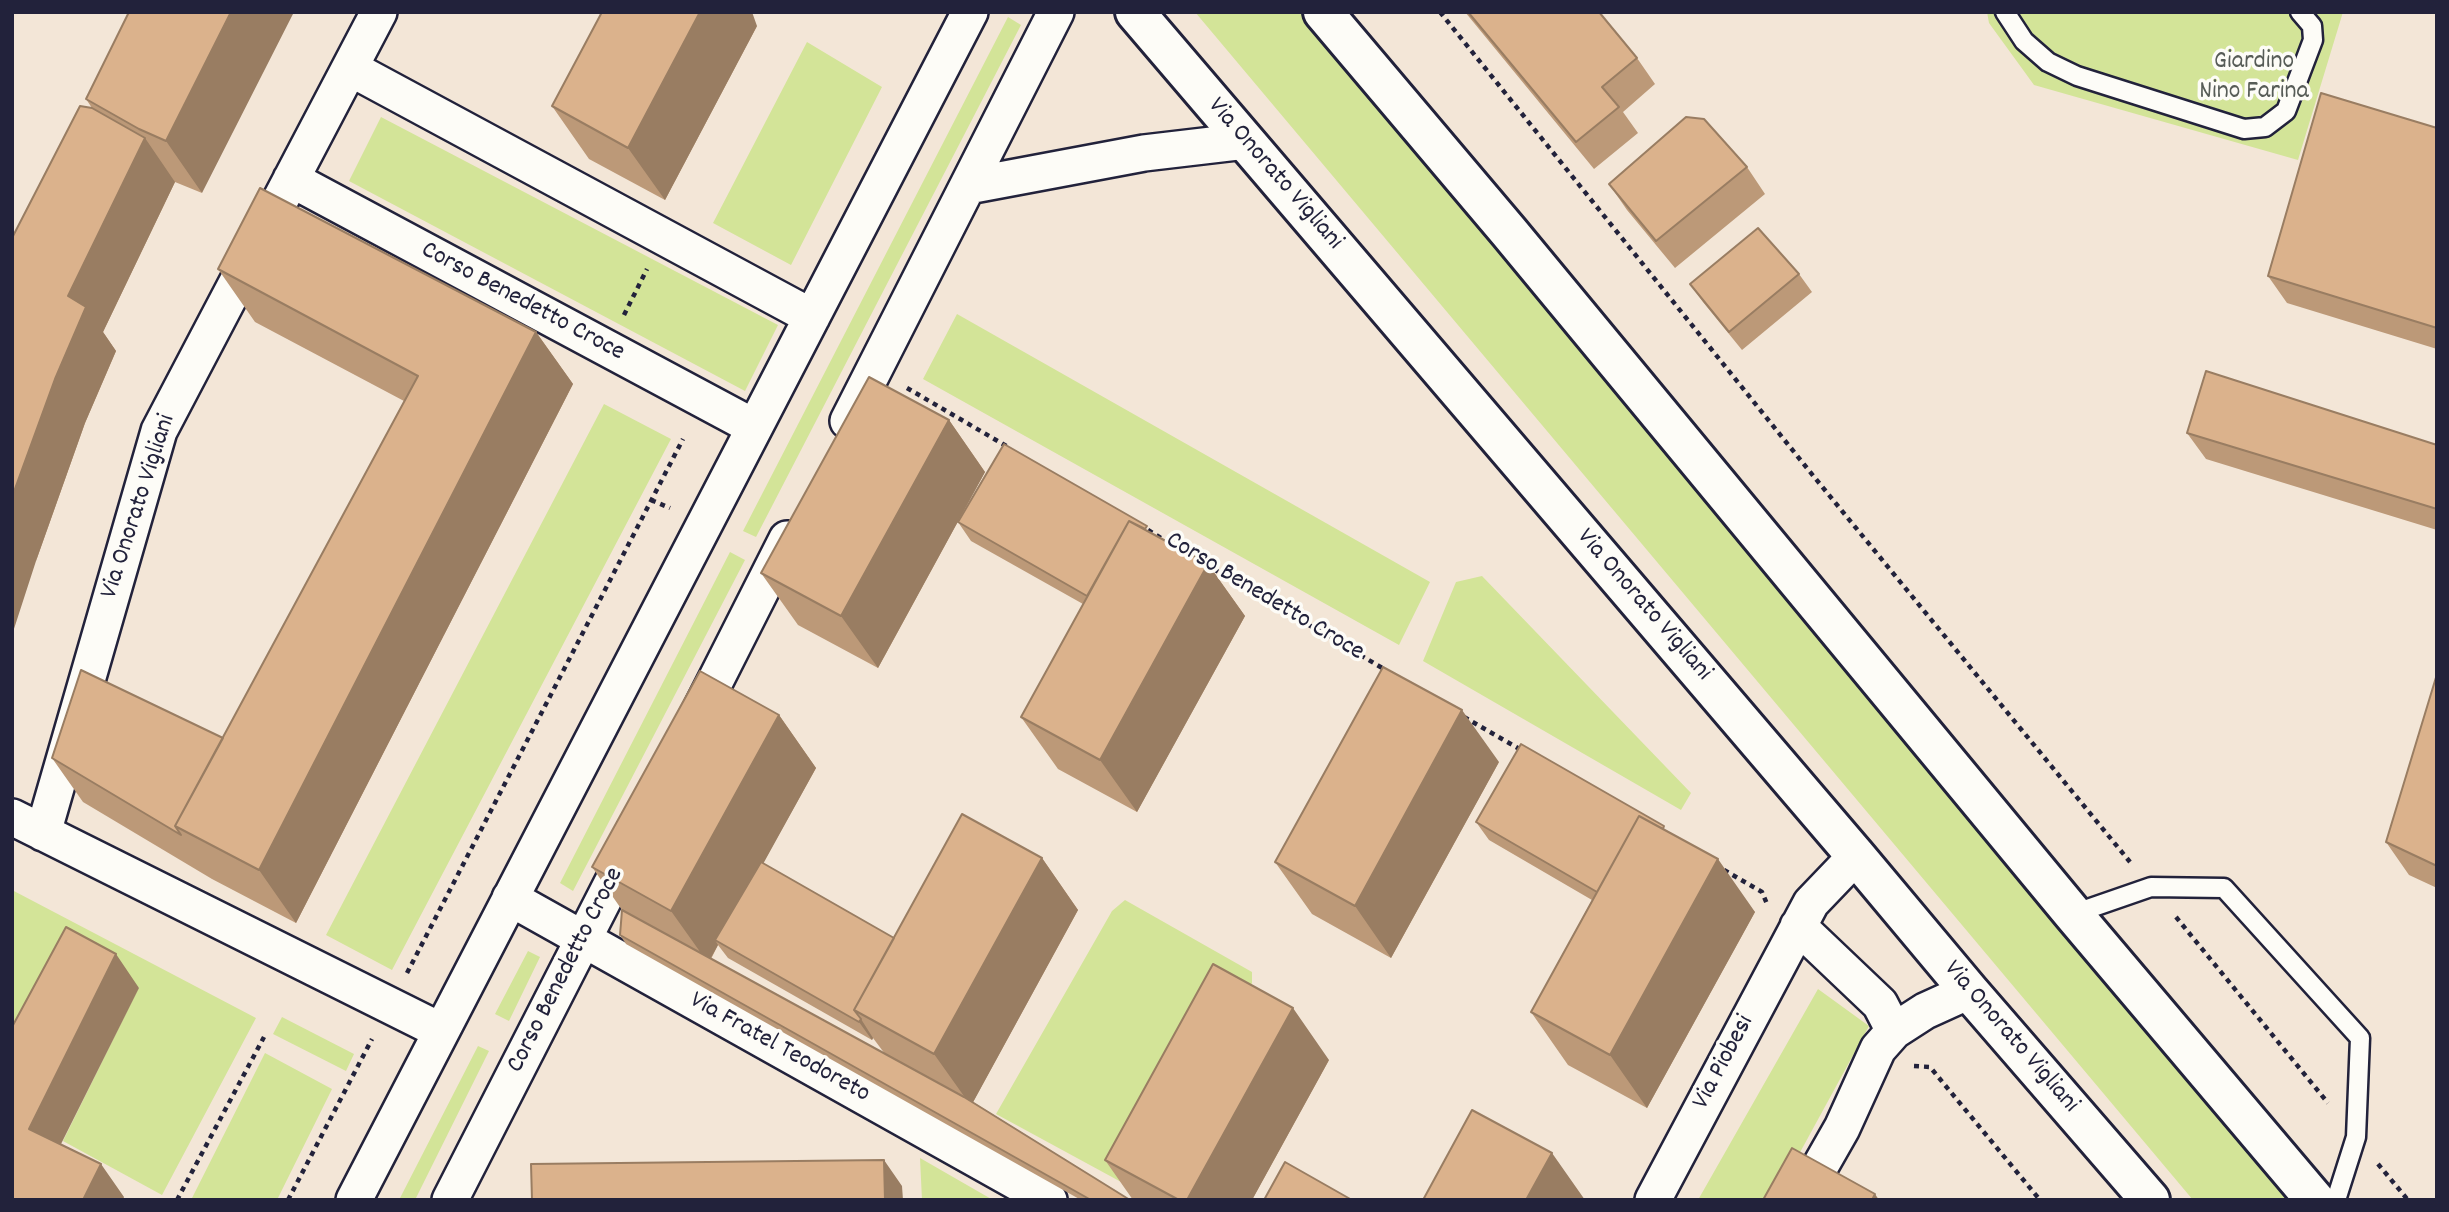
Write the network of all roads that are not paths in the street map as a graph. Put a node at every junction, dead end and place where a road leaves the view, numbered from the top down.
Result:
1 (379, 12) edge
2 (970, 12) edge
3 (1056, 12) edge
4 (1135, 12) edge
5 (2006, 12) edge
6 (2300, 12) edge
7 (1332, 17) edge
8 (350, 68) junction
9 (1245, 141) junction
10 (290, 179) junction
11 (968, 186) junction
12 (812, 317) junction
13 (754, 427) junction
14 (831, 453) edge
15 (800, 514) edge
16 (676, 757) edge
17 (12, 817) edge
18 (645, 818) edge
19 (43, 833) junction
20 (1856, 856) junction
21 (510, 898) junction
22 (2073, 914) junction
23 (1798, 926) junction
24 (583, 939) junction
25 (1969, 991) junction
26 (441, 1031) junction
27 (1894, 1031) junction
28 (354, 1200) edge
29 (450, 1200) edge
30 (1049, 1200) edge
31 (1653, 1200) edge
32 (1801, 1200) edge
33 (2150, 1200) edge
34 (2315, 1200) edge
35 (2336, 1200) edge

1 - 8 street, Via Onorato Vigliani
2 - 12 street
3 - 11 street
4 - 9 main road, Via Onorato Vigliani
5 - 6 lane
7 - 22 main road
8 - 10 street, Via Onorato Vigliani
8 - 12 street
9 - 11 street
9 - 20 main road, Via Onorato Vigliani
10 - 13 street, Corso Benedetto Croce
10 - 19 street, Via Onorato Vigliani
11 - 14 street
12 - 13 street
13 - 21 street
15 - 16 street
17 - 19 street
18 - 24 street, Corso Benedetto Croce
19 - 26 street
20 - 23 street, Via Piobesi
20 - 25 main road, Via Onorato Vigliani
21 - 24 street, Via Fratel Teodoreto
21 - 26 street
22 - 34 main road
22 - 35 lane
23 - 27 street
23 - 31 street, Via Piobesi
24 - 29 street, Corso Benedetto Croce
24 - 30 street, Via Fratel Teodoreto
25 - 27 street
25 - 33 main road, Via Onorato Vigliani
26 - 28 street
27 - 32 street

